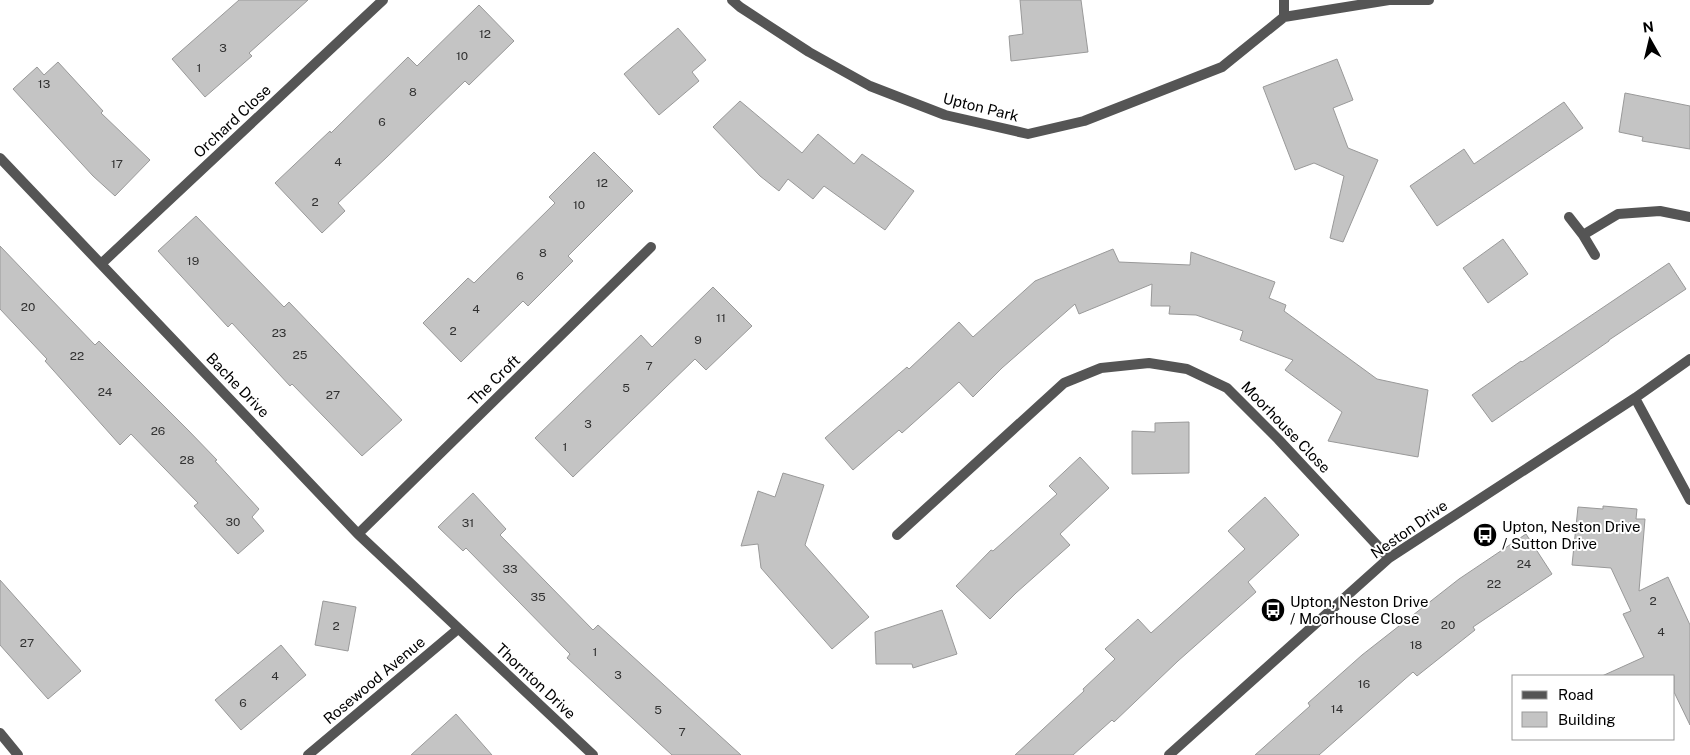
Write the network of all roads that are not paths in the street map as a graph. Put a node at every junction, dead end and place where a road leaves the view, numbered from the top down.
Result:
1 (383, 0) edge
2 (732, 0) edge
3 (1284, 0) edge
4 (1429, 0) edge
5 (1284, 17) junction
6 (0, 158) edge
7 (1569, 217) dead end
8 (1690, 217) edge
9 (1583, 235) junction
10 (652, 247) dead end
11 (1595, 255) dead end
12 (101, 264) junction
13 (1690, 359) edge
14 (1635, 398) junction
15 (1690, 500) edge
16 (358, 534) junction
17 (897, 535) dead end
18 (1389, 558) junction
19 (458, 629) junction
20 (0, 733) edge
21 (18, 755) edge
22 (308, 755) edge
23 (592, 755) edge
24 (1169, 755) edge

1 - 12 street, Orchard Close
2 - 5 street, Upton Park
3 - 5 street
4 - 5 street, Upton Park
6 - 12 street, Bache Drive
7 - 9 street
8 - 9 street
9 - 11 street
10 - 16 street, The Croft
12 - 16 street, Bache Drive
13 - 14 street, Neston Drive
14 - 15 street
14 - 18 street, Neston Drive
16 - 19 street, Bache Drive
17 - 18 street, Moorhouse Close
18 - 24 street, Neston Drive
19 - 22 street, Rosewood Avenue
19 - 23 street, Thornton Drive
20 - 21 street

